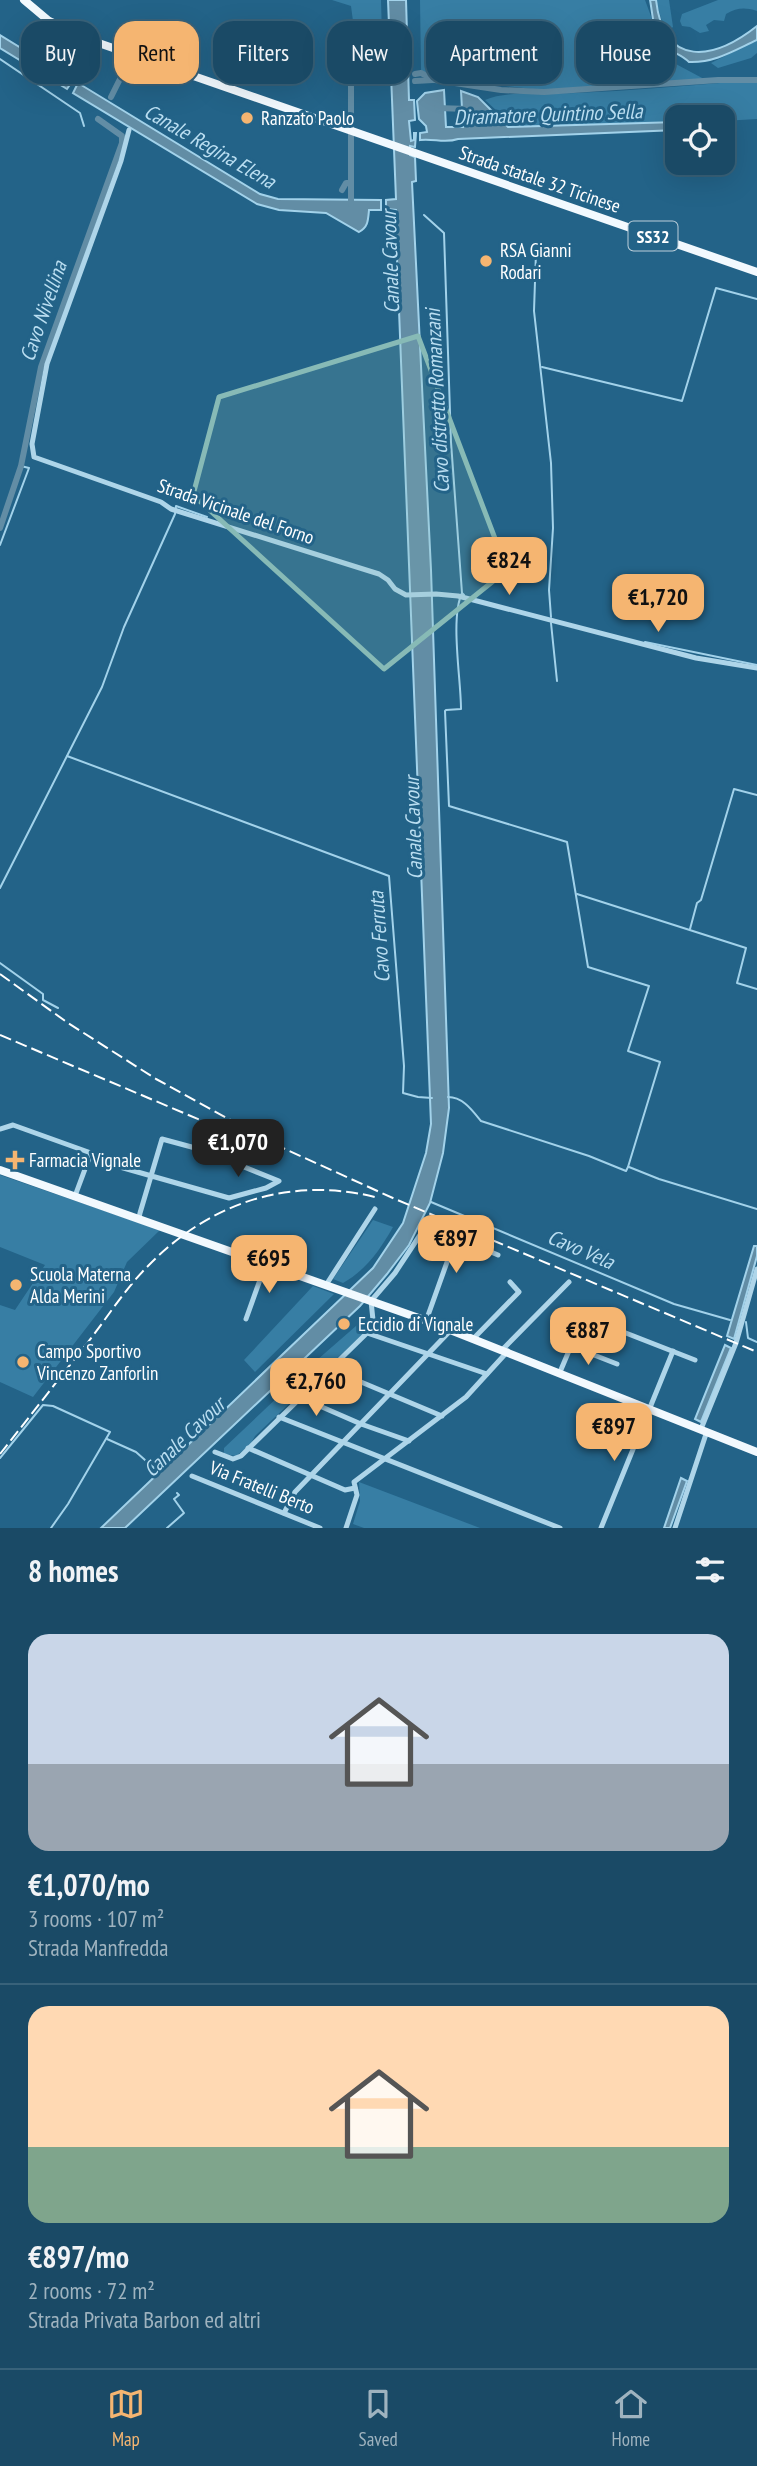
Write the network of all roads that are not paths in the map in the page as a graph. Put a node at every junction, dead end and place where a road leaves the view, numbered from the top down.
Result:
1 (24, 0) edge
2 (129, 130) dead end
3 (757, 272) edge
4 (757, 668) edge
5 (0, 1129) edge
6 (120, 1167) dead end
7 (0, 1170) edge
8 (151, 1175) junction
9 (75, 1196) junction
10 (375, 1209) dead end
11 (139, 1218) junction
12 (424, 1229) dead end
13 (498, 1255) dead end
14 (266, 1264) junction
15 (757, 1269) edge
16 (510, 1282) dead end
17 (569, 1282) dead end
18 (326, 1285) junction
19 (370, 1300) junction
20 (246, 1319) dead end
21 (426, 1321) junction
22 (613, 1328) dead end
23 (451, 1330) junction
24 (367, 1334) junction
25 (474, 1338) junction
26 (505, 1350) junction
27 (673, 1351) junction
28 (427, 1354) junction
29 (695, 1360) dead end
30 (617, 1364) dead end
31 (330, 1369) junction
32 (560, 1372) junction
33 (487, 1374) junction
34 (389, 1394) junction
35 (299, 1397) junction
36 (650, 1409) junction
37 (442, 1416) junction
38 (279, 1417) junction
39 (361, 1424) junction
40 (700, 1428) junction
41 (409, 1441) junction
42 (342, 1443) junction
43 (248, 1448) junction
44 (215, 1452) dead end
45 (757, 1452) edge
46 (384, 1460) junction
47 (312, 1475) junction
48 (192, 1476) dead end
49 (355, 1488) junction
50 (284, 1513) junction
51 (320, 1528) edge
52 (346, 1528) edge
53 (560, 1528) edge
54 (601, 1528) edge
55 (675, 1528) edge

1 - 3 main road, Strada statale 32 Ticinese / SS32
2 - 4 street, Strada Vicinale del Forno
5 - 9 street
6 - 8 street
7 - 9 main road
8 - 8 street
8 - 11 street
9 - 11 main road
10 - 18 street
11 - 14 main road
12 - 19 street
13 - 21 street
14 - 18 main road
14 - 20 street
15 - 40 street
16 - 25 street
17 - 26 street
18 - 19 main road
19 - 21 main road
19 - 24 street
21 - 23 main road
22 - 27 street
23 - 25 main road
23 - 28 street
24 - 28 street
24 - 31 street
25 - 26 main road
26 - 32 main road
26 - 33 street
27 - 29 street
27 - 36 street
28 - 33 street
28 - 34 street
30 - 32 street
31 - 34 street
31 - 35 street
32 - 36 main road
33 - 37 street
34 - 37 street
34 - 39 street
35 - 38 street
35 - 39 street
36 - 40 main road
36 - 54 street
37 - 41 street
38 - 42 street
38 - 43 street
39 - 41 street
39 - 42 street
40 - 45 main road
40 - 55 street
41 - 46 street
42 - 46 street
42 - 47 street
43 - 44 street
43 - 47 street
46 - 49 street
46 - 53 street
47 - 49 street
47 - 50 street
48 - 50 street, Via Fratelli Berto
49 - 52 street
50 - 51 street, Via Fratelli Berto

